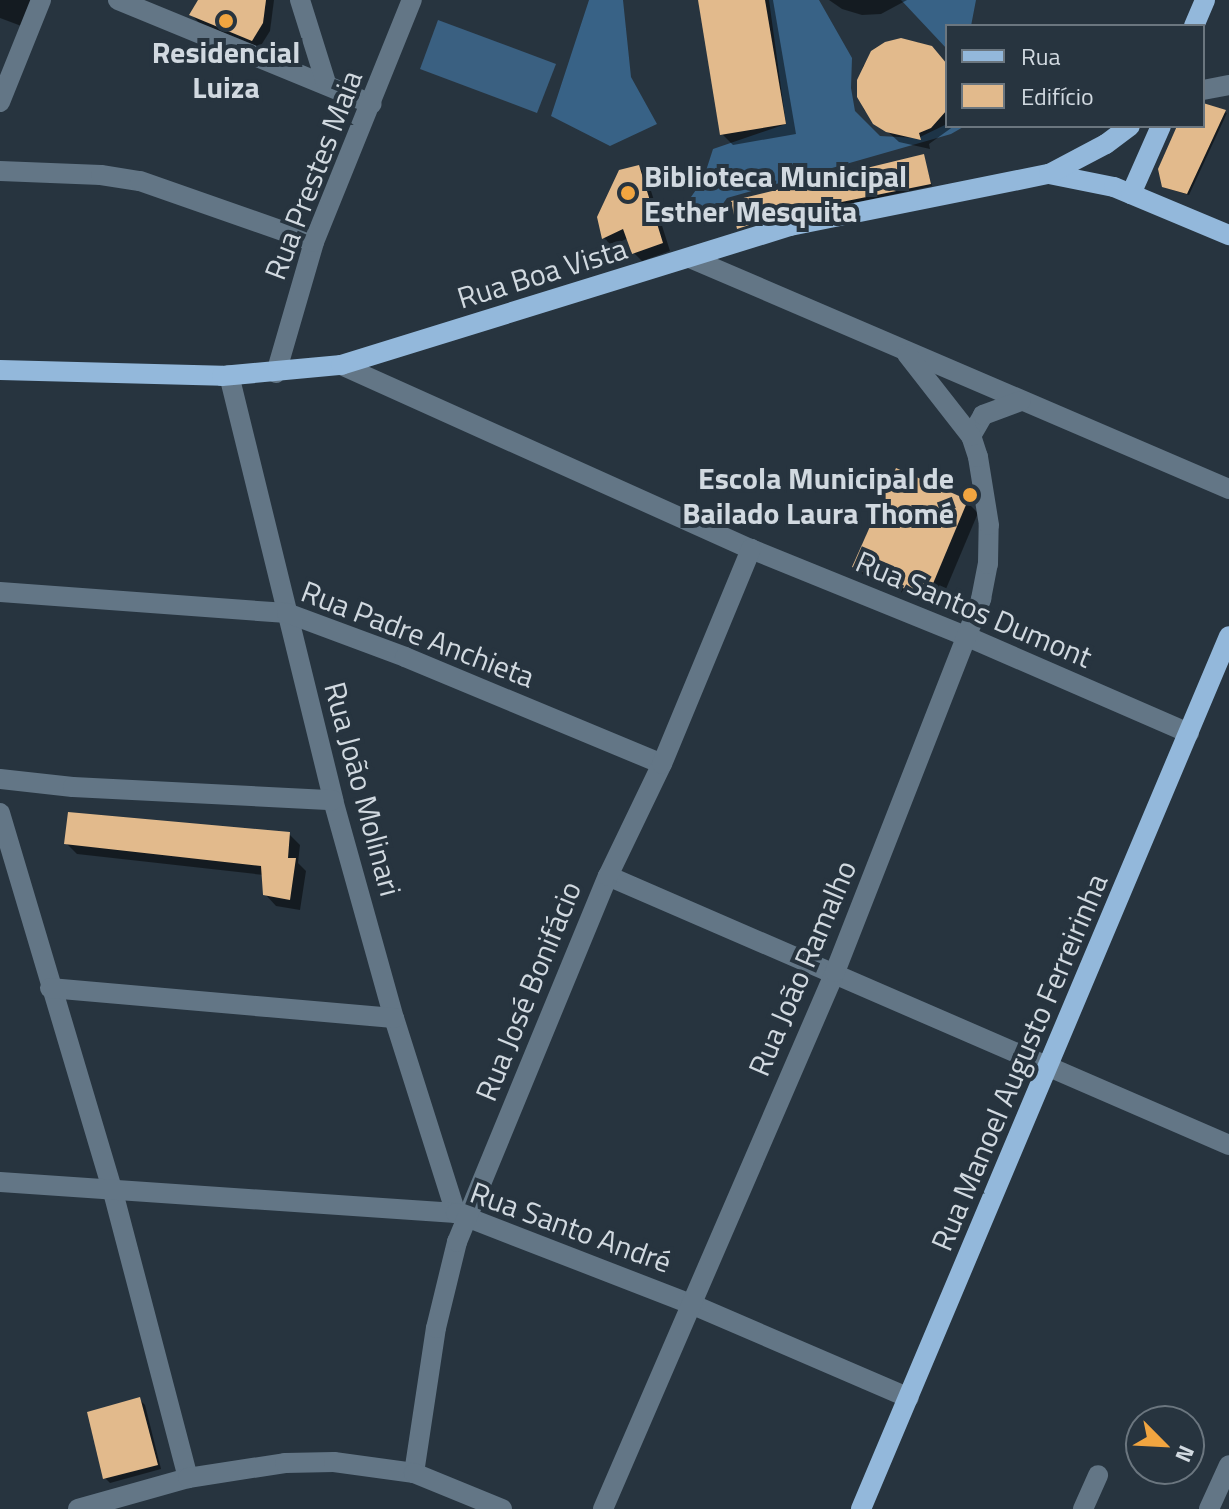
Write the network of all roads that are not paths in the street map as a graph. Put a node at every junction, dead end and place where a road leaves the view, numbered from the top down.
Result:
1 (41, 0) edge
2 (118, 0) edge
3 (300, 0) edge
4 (412, 0) edge
5 (1205, 0) edge
6 (1195, 24) edge
7 (326, 83) junction
8 (1229, 85) edge
9 (1205, 90) edge
10 (0, 102) edge
11 (371, 104) junction
12 (1127, 128) edge
13 (1160, 128) edge
14 (0, 171) edge
15 (1049, 174) junction
16 (1131, 194) junction
17 (1229, 235) edge
18 (314, 242) junction
19 (690, 258) junction
20 (907, 354) junction
21 (341, 365) junction
22 (0, 370) edge
23 (276, 373) junction
24 (229, 375) junction
25 (1021, 401) junction
26 (971, 436) junction
27 (1229, 489) edge
28 (751, 549) junction
29 (0, 592) edge
30 (287, 613) junction
31 (1229, 636) edge
32 (968, 637) junction
33 (1189, 733) junction
34 (662, 764) junction
35 (0, 779) edge
36 (333, 800) junction
37 (0, 813) edge
38 (608, 876) junction
39 (835, 972) junction
40 (50, 988) junction
41 (394, 1018) junction
42 (1050, 1066) junction
43 (1229, 1145) edge
44 (0, 1182) edge
45 (113, 1192) junction
46 (462, 1215) junction
47 (691, 1304) junction
48 (909, 1398) junction
49 (1229, 1465) edge
50 (414, 1473) junction
51 (1098, 1475) dead end
52 (188, 1478) junction
53 (78, 1509) edge
54 (502, 1509) edge
55 (603, 1509) edge
56 (861, 1509) edge
57 (1083, 1509) edge
58 (1209, 1509) edge

1 - 10 street
2 - 7 street
3 - 7 street
4 - 11 street, Rua Prestes Maia
5 - 6 main road
7 - 11 street
8 - 9 street
11 - 18 street, Rua Prestes Maia
12 - 15 main road, Rua Boa Vista
13 - 16 main road
14 - 18 street
15 - 16 main road
15 - 19 main road, Rua Boa Vista
16 - 17 main road
18 - 23 street, Rua Prestes Maia
19 - 20 street
19 - 21 main road, Rua Boa Vista
20 - 25 street
20 - 26 street, Rua João Ramalho
21 - 23 main road, Rua Boa Vista
21 - 28 street, Rua Santos Dumont
22 - 24 main road, Rua Boa Vista
23 - 24 main road, Rua Boa Vista
24 - 30 street, Rua João Molinari
25 - 26 street
25 - 27 street
26 - 32 street, Rua João Ramalho
28 - 32 street, Rua Santos Dumont
28 - 34 street, Rua José Bonifácio
29 - 30 street, Rua Padre Anchieta
30 - 34 street, Rua Padre Anchieta
30 - 36 street, Rua João Molinari
31 - 33 main road, Rua Manoel Augusto Ferreirinha
32 - 33 street, Rua Santos Dumont
32 - 39 street, Rua João Ramalho
33 - 42 main road, Rua Manoel Augusto Ferreirinha
34 - 38 street, Rua José Bonifácio
35 - 36 street
36 - 41 street, Rua João Molinari
37 - 40 street
38 - 39 street
38 - 46 street, Rua José Bonifácio
39 - 42 street
39 - 47 street, Rua João Ramalho
40 - 41 street
40 - 45 street
41 - 46 street, Rua João Molinari
42 - 43 street
42 - 48 main road, Rua Manoel Augusto Ferreirinha
44 - 45 street, Rua Santo André
45 - 46 street, Rua Santo André
45 - 52 street
46 - 47 street, Rua Santo André
46 - 50 street, Rua José Bonifácio
47 - 48 street, Rua Santo André
47 - 55 street, Rua João Ramalho
48 - 56 main road, Rua Manoel Augusto Ferreirinha
49 - 58 street
50 - 52 street
50 - 54 street
51 - 57 street
52 - 53 street

